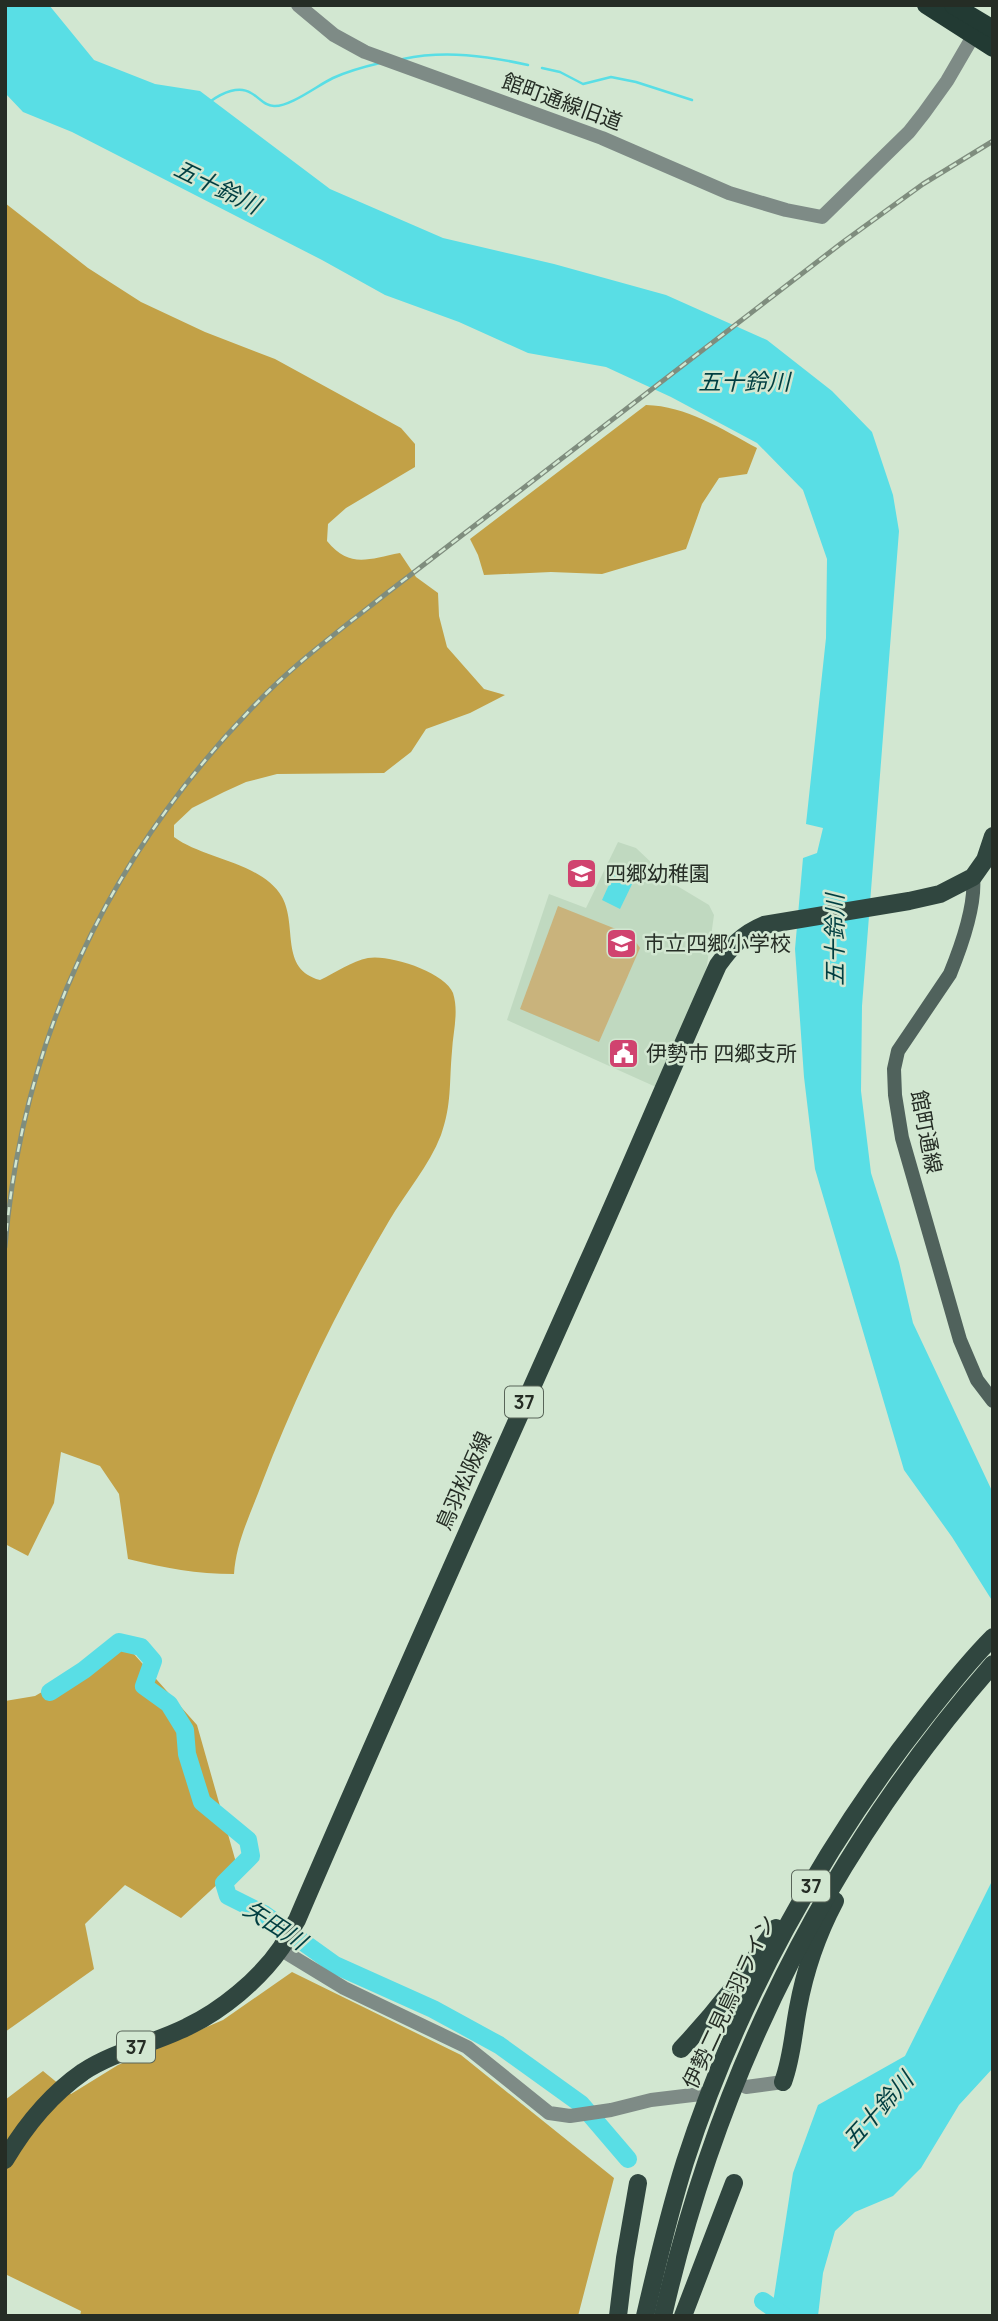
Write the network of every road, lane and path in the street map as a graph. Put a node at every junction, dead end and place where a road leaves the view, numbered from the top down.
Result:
1 (298, 5) edge
2 (926, 5) edge
3 (953, 5) edge
4 (982, 30) edge
5 (993, 48) edge
6 (993, 836) edge
7 (973, 877) junction
8 (993, 1401) edge
9 (991, 1639) edge
10 (993, 1664) edge
11 (908, 1770) junction
12 (881, 1774) junction
13 (280, 1949) junction
14 (681, 2049) dead end
15 (783, 2082) joint
16 (746, 2087) dead end
17 (701, 2094) dead end
18 (5, 2160) edge
19 (638, 2183) dead end
20 (734, 2183) dead end
21 (618, 2316) edge
22 (645, 2316) edge
23 (663, 2316) edge
24 (683, 2316) edge

1 - 4 street, 館町通線旧道
2 - 4 highway
3 - 4 highway
4 - 5 highway
6 - 7 main road
7 - 8 main road, 館町通線
7 - 13 main road, 鳥羽松阪線 / 37
9 - 12 main road, 伊勢二見鳥羽ライン / 37
10 - 11 main road, 伊勢二見鳥羽ライン / 37
11 - 15 main road
11 - 23 main road, 伊勢二見鳥羽ライン / 37
12 - 14 main road
12 - 22 main road, 伊勢二見鳥羽ライン / 37
13 - 17 street
13 - 18 main road, 鳥羽松阪線 / 37
15 - 16 street
19 - 21 main road
20 - 24 main road

